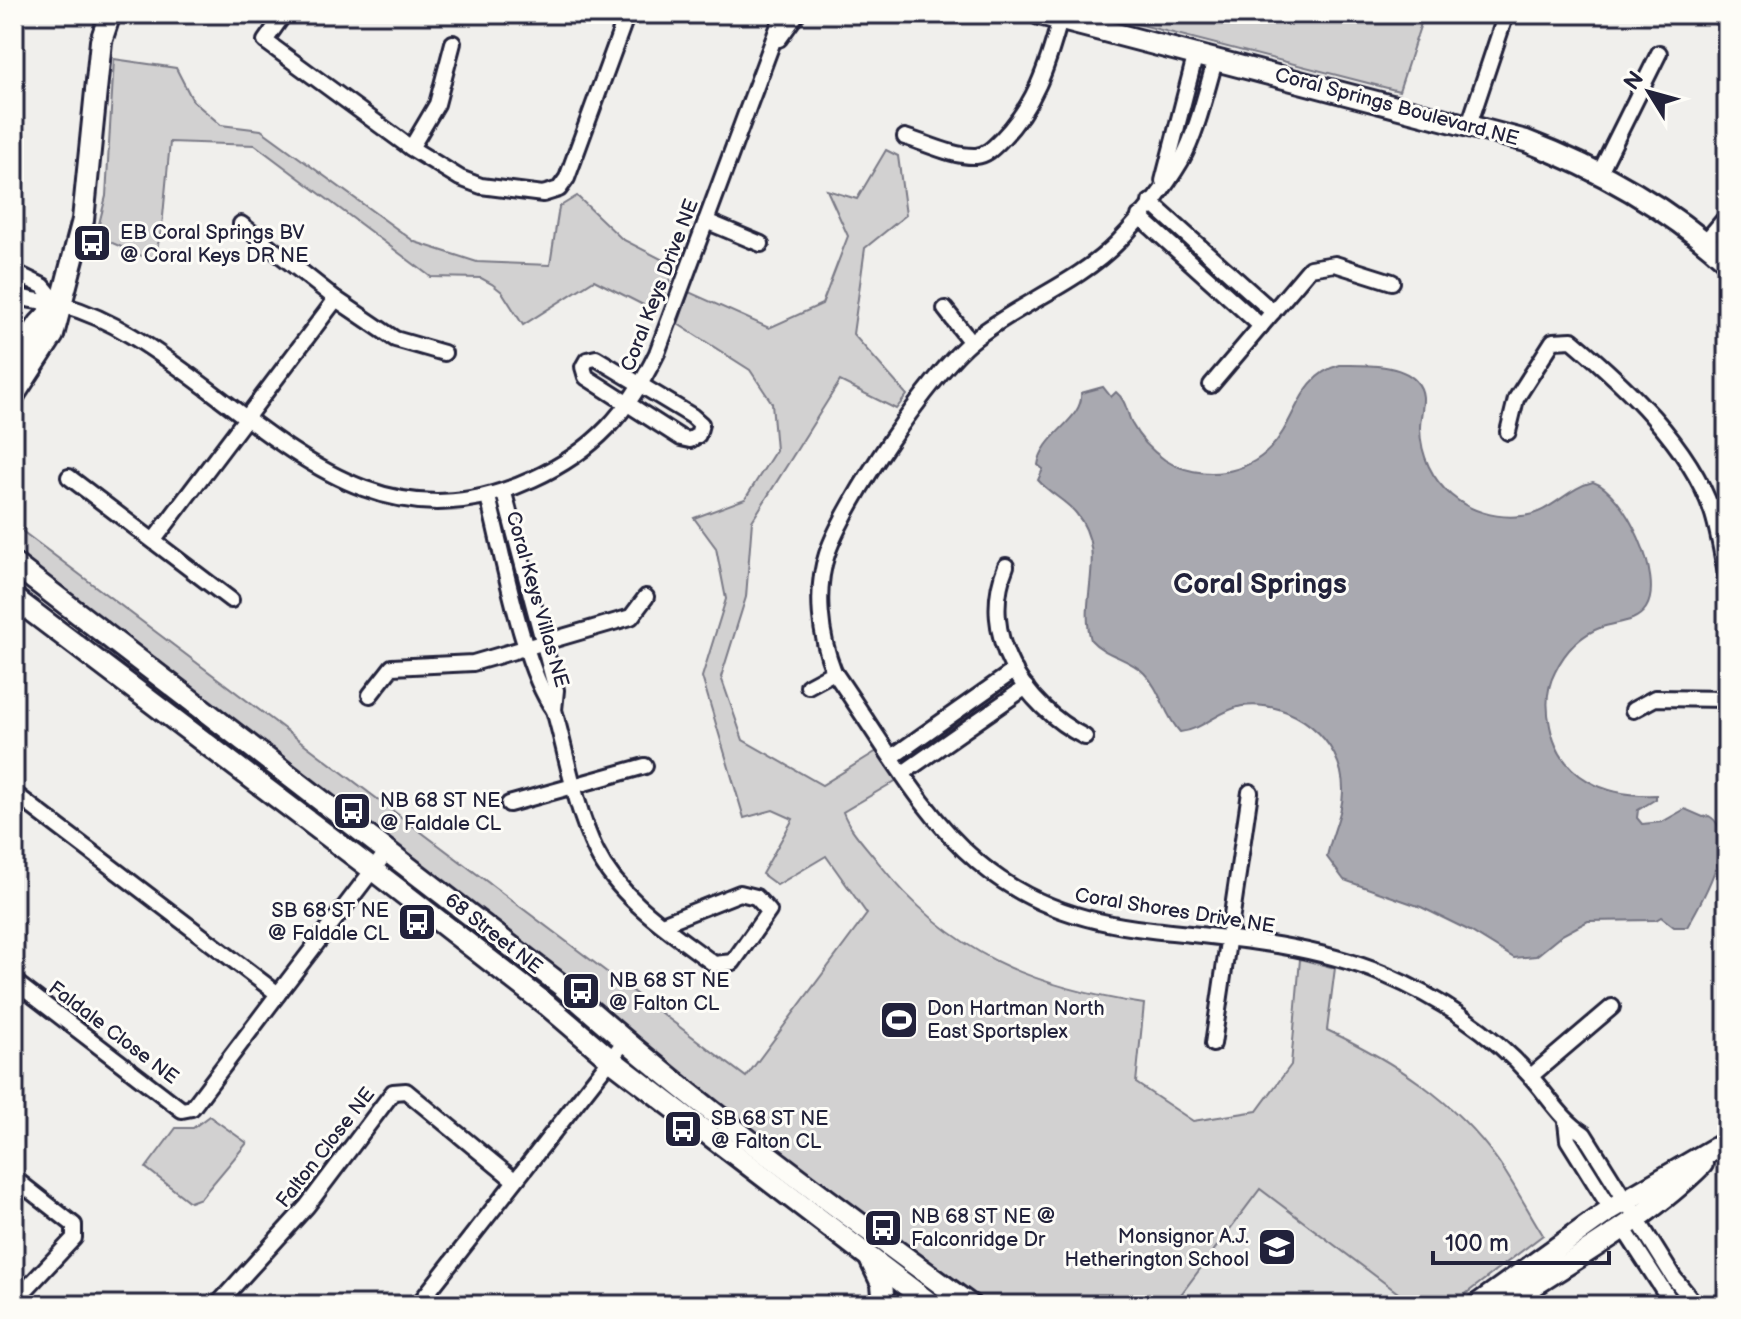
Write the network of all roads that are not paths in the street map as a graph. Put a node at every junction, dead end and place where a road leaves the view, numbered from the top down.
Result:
1 (110, 14) edge
2 (284, 14) edge
3 (627, 14) edge
4 (783, 14) edge
5 (797, 14) edge
6 (1039, 14) edge
7 (1506, 14) edge
8 (1060, 20) junction
9 (453, 43) dead end
10 (1196, 53) junction
11 (1659, 53) dead end
12 (766, 56) junction
13 (1216, 58) junction
14 (1469, 125) junction
15 (905, 137) dead end
16 (411, 148) junction
17 (1600, 172) junction
18 (1162, 185) junction
19 (1150, 202) junction
20 (1139, 216) junction
21 (1727, 216) edge
22 (706, 221) junction
23 (241, 224) dead end
24 (1705, 242) junction
25 (761, 244) dead end
26 (1727, 261) edge
27 (14, 272) edge
28 (1392, 282) dead end
29 (14, 294) edge
30 (336, 299) junction
31 (58, 304) junction
32 (945, 309) dead end
33 (1273, 312) junction
34 (1261, 326) junction
35 (970, 341) junction
36 (444, 353) dead end
37 (14, 363) edge
38 (642, 385) junction
39 (1211, 385) dead end
40 (14, 395) edge
41 (629, 405) junction
42 (247, 419) junction
43 (1508, 432) dead end
44 (69, 477) dead end
45 (504, 493) junction
46 (488, 497) junction
47 (1727, 503) edge
48 (1711, 508) junction
49 (1722, 523) edge
50 (154, 540) junction
51 (14, 564) edge
52 (1006, 566) dead end
53 (1727, 578) edge
54 (646, 597) dead end
55 (14, 598) edge
56 (231, 600) dead end
57 (535, 643) junction
58 (1015, 670) junction
59 (834, 672) junction
60 (808, 686) dead end
61 (1026, 687) junction
62 (370, 695) dead end
63 (1727, 699) edge
64 (1633, 710) dead end
65 (1085, 737) dead end
66 (892, 757) junction
67 (645, 766) dead end
68 (903, 773) junction
69 (575, 784) junction
70 (1250, 792) dead end
71 (14, 793) edge
72 (509, 804) dead end
73 (388, 850) junction
74 (373, 870) junction
75 (662, 924) junction
76 (1226, 937) junction
77 (14, 981) edge
78 (278, 994) junction
79 (1612, 1007) dead end
80 (624, 1042) junction
81 (1213, 1044) dead end
82 (610, 1059) junction
83 (1531, 1076) junction
84 (1724, 1141) edge
85 (514, 1180) junction
86 (19, 1182) dead end
87 (1623, 1213) junction
88 (869, 1258) junction
89 (929, 1275) junction
90 (920, 1299) edge
91 (14, 1302) edge
92 (1493, 1302) edge
93 (217, 1305) edge
94 (418, 1305) edge
95 (884, 1305) edge
96 (894, 1305) edge
97 (970, 1305) edge
98 (1673, 1305) edge
99 (1696, 1305) edge

1 - 31 main road
2 - 16 street
3 - 16 street
4 - 12 street, Coral Keys Drive NE
5 - 12 street, Coral Keys Drive NE
6 - 8 main road, Coral Springs Boulevard NE
7 - 14 street
8 - 10 main road, Coral Springs Boulevard NE
8 - 15 street
9 - 16 street
10 - 13 main road, Coral Springs Boulevard NE
10 - 18 street, Coral Shores Drive NE
11 - 17 street
12 - 22 street, Coral Keys Drive NE
13 - 14 main road, Coral Springs Boulevard NE
13 - 18 street, Coral Shores Drive NE
14 - 17 main road, Coral Springs Boulevard NE
17 - 24 main road, Coral Springs Boulevard NE
18 - 19 street, Coral Shores Drive NE
19 - 20 street, Coral Shores Drive NE
19 - 33 street
20 - 34 street
20 - 35 street, Coral Shores Drive NE
21 - 24 street
22 - 25 street
22 - 38 street, Coral Keys Drive NE
23 - 30 street
24 - 26 main road, Coral Springs Boulevard NE
27 - 31 street
28 - 33 street
29 - 31 street
30 - 36 street
30 - 42 street
31 - 37 main road
31 - 40 main road
31 - 42 street, Coral Keys Drive NE
32 - 35 street
33 - 34 street
34 - 39 street
35 - 59 street, Coral Shores Drive NE
38 - 41 street, Coral Keys Drive NE
38 - 41 street
38 - 41 street
41 - 45 street, Coral Keys Drive NE
42 - 46 street, Coral Keys Drive NE
42 - 50 street
43 - 48 street
44 - 50 street
45 - 46 street, Coral Keys Drive NE
45 - 57 street, Coral Keys Villas NE
46 - 57 street, Coral Keys Villas NE
47 - 48 street
48 - 49 street
49 - 53 street
50 - 56 street
51 - 73 main road, 68 Street NE
52 - 58 street
54 - 57 street
55 - 74 main road, 68 Street NE
57 - 62 street
57 - 69 street, Coral Keys Villas NE
58 - 61 street
58 - 66 street
59 - 60 street
59 - 66 street, Coral Shores Drive NE
61 - 65 street
61 - 68 street
63 - 64 street
66 - 68 street, Coral Shores Drive NE
67 - 69 street
68 - 76 street, Coral Shores Drive NE
69 - 72 street
69 - 75 street, Coral Keys Villas NE
70 - 76 street
71 - 78 street
73 - 74 street, Faldale Close NE
73 - 80 main road, 68 Street NE
74 - 78 street, Faldale Close NE
74 - 82 main road, 68 Street NE
75 - 75 street, Coral Keys Villas NE
76 - 81 street
76 - 83 street, Coral Shores Drive NE
77 - 78 street, Faldale Close NE
79 - 83 street
80 - 82 street
80 - 89 main road, 68 Street NE
82 - 85 street
82 - 88 main road, 68 Street NE
83 - 87 street, Coral Shores Drive NE
84 - 87 main road
85 - 93 street, Falton Close NE
85 - 94 street
86 - 91 street
87 - 92 main road
87 - 98 street
87 - 99 street
88 - 90 main road, 68 Street NE
88 - 95 main road
89 - 90 main road
89 - 97 main road, 68 Street NE
90 - 96 main road

